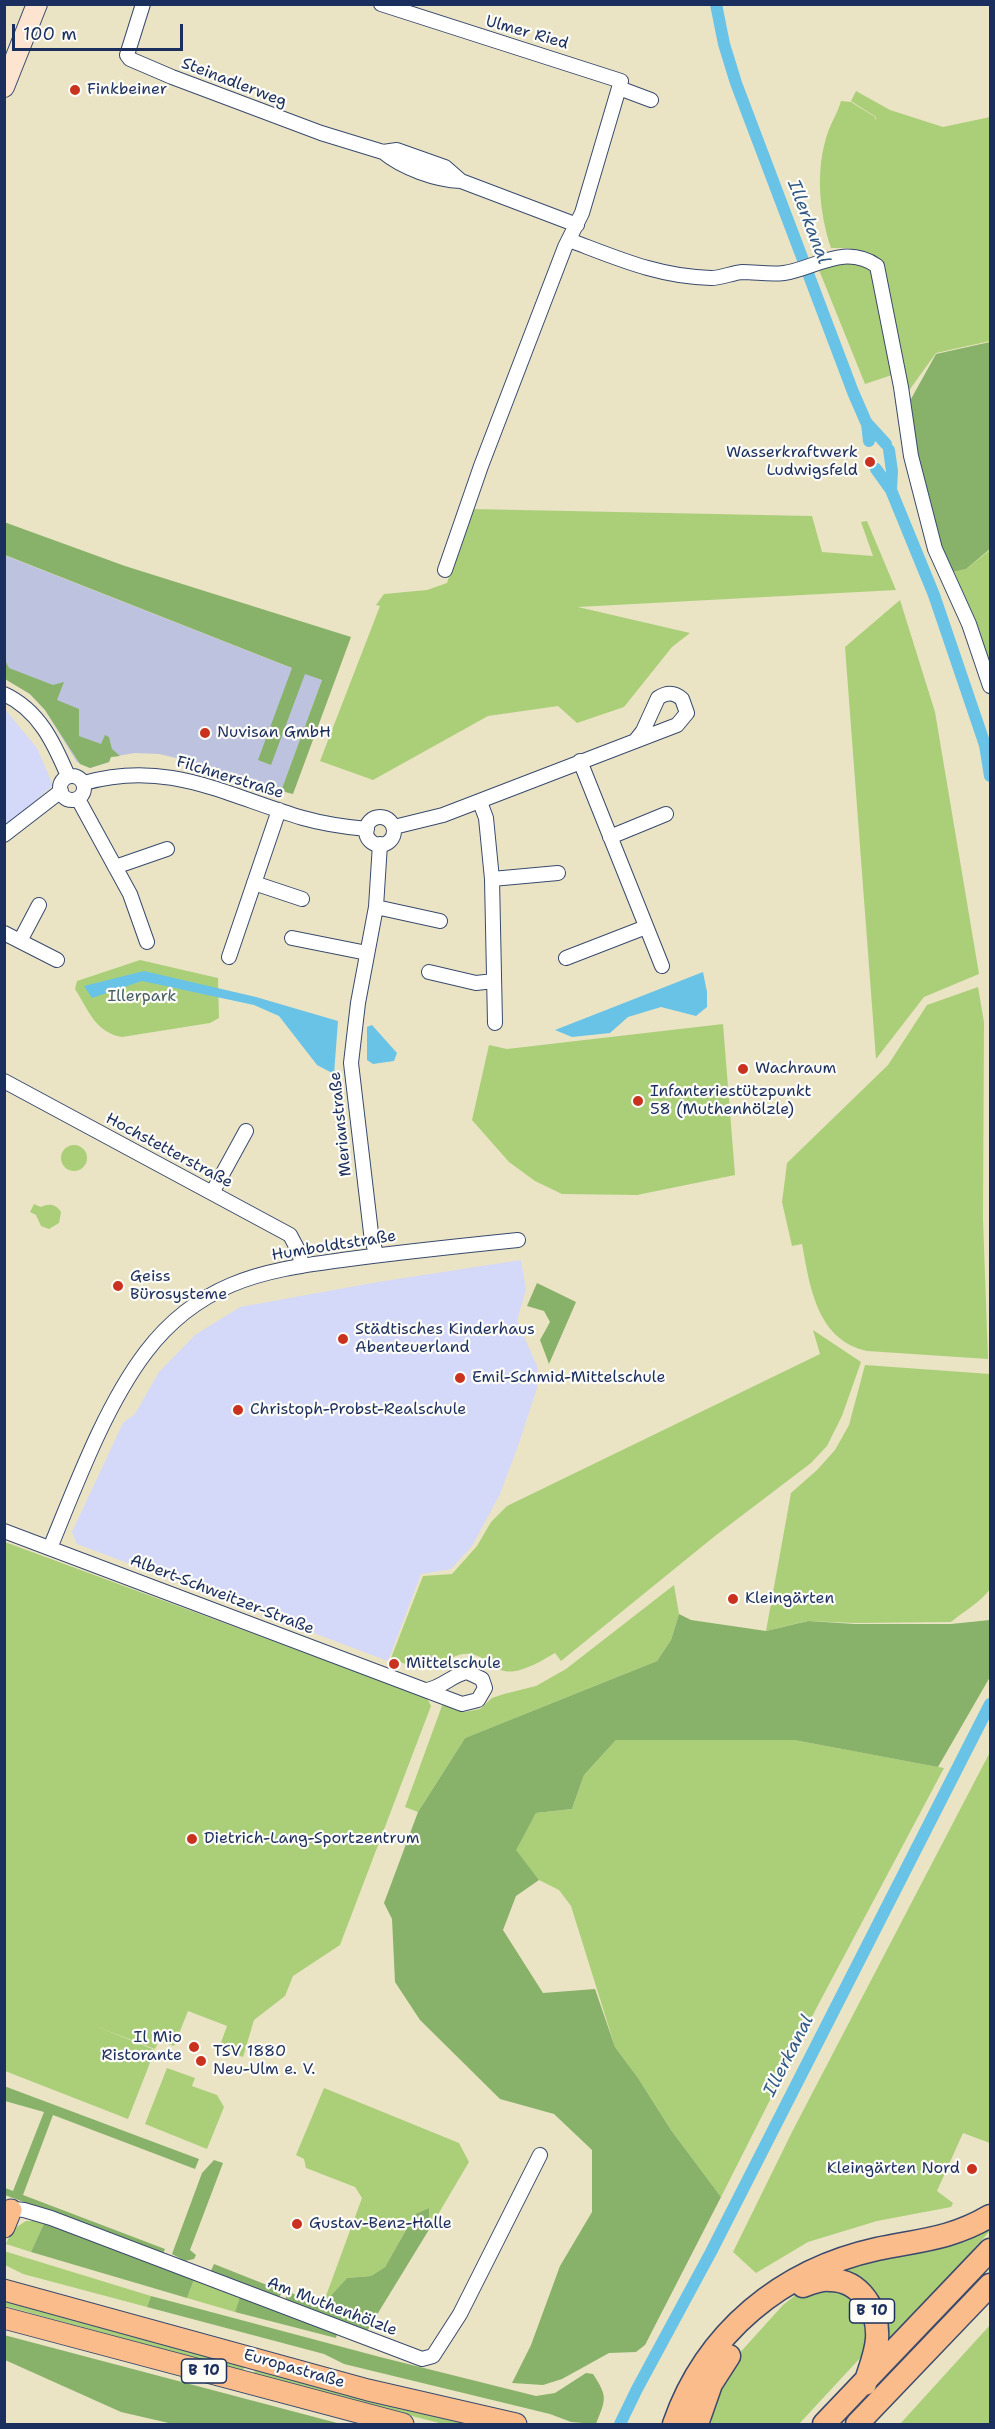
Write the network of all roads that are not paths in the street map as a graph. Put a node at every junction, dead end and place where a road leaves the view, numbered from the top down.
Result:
1 (37, 4) edge
2 (143, 4) edge
3 (381, 4) edge
4 (4, 87) edge
5 (619, 88) junction
6 (651, 100) dead end
7 (577, 225) junction
8 (569, 240) junction
9 (445, 570) dead end
10 (990, 686) edge
11 (4, 694) edge
12 (636, 740) dead end
13 (580, 761) junction
14 (68, 776) junction
15 (84, 783) junction
16 (61, 791) junction
17 (78, 799) junction
18 (480, 802) junction
19 (279, 810) junction
20 (666, 814) dead end
21 (394, 827) junction
22 (366, 829) junction
23 (4, 835) edge
24 (610, 837) junction
25 (380, 844) junction
26 (167, 849) dead end
27 (115, 867) junction
28 (558, 873) dead end
29 (492, 879) junction
30 (254, 883) junction
31 (302, 899) dead end
32 (39, 905) dead end
33 (376, 907) junction
34 (440, 921) dead end
35 (646, 927) junction
36 (4, 933) edge
37 (292, 938) dead end
38 (20, 941) junction
39 (147, 942) dead end
40 (367, 953) junction
41 (229, 957) dead end
42 (566, 958) dead end
43 (57, 960) dead end
44 (662, 966) dead end
45 (429, 972) dead end
46 (494, 981) junction
47 (495, 1023) dead end
48 (4, 1081) edge
49 (246, 1131) dead end
50 (212, 1193) junction
51 (518, 1240) dead end
52 (376, 1255) junction
53 (302, 1266) junction
54 (4, 1531) edge
55 (50, 1548) junction
56 (427, 1690) dead end
57 (540, 2155) dead end
58 (7, 2215) edge
59 (990, 2216) edge
60 (990, 2250) edge
61 (990, 2285) edge
62 (8, 2287) edge
63 (4, 2318) edge
64 (872, 2392) junction
65 (698, 2423) edge
66 (404, 2424) edge
67 (516, 2424) edge
68 (674, 2424) edge
69 (824, 2424) edge
70 (857, 2424) edge

1 - 4 main road
2 - 7 street, Steinadlerweg
3 - 5 street, Ulmer Ried
5 - 6 street, Ulmer Ried
5 - 7 street
7 - 8 street
8 - 9 street
8 - 10 street
11 - 14 street
12 - 13 street, Filchnerstraße
13 - 18 street, Filchnerstraße
13 - 24 street
14 - 15 street
14 - 16 street
15 - 17 street
15 - 19 street, Filchnerstraße
16 - 17 street
16 - 23 street
17 - 27 street
18 - 21 street, Filchnerstraße
18 - 29 street
19 - 22 street, Filchnerstraße
19 - 30 street
20 - 24 street
21 - 22 street, Filchnerstraße
21 - 25 street
22 - 25 street
24 - 35 street
25 - 33 street, Merianstraße
26 - 27 street
27 - 39 street
28 - 29 street
29 - 46 street
30 - 31 street
30 - 41 street
32 - 38 street
33 - 34 street
33 - 40 street, Merianstraße
35 - 42 street
35 - 44 street
36 - 38 street
37 - 40 street
38 - 43 street
40 - 52 street, Merianstraße
45 - 46 street
46 - 47 street
48 - 50 street, Hochstetterstraße
49 - 50 street
50 - 53 street, Hochstetterstraße
51 - 52 street, Humboldtstraße
52 - 53 street, Humboldtstraße
53 - 55 street, Humboldtstraße
54 - 55 street, Albert-Schweitzer-Straße
55 - 56 street, Albert-Schweitzer-Straße
57 - 58 street, Am Muthenhölzle
59 - 68 highway
60 - 64 highway
61 - 64 highway
62 - 67 main road, Europastraße / B 10
63 - 66 main road, Europastraße / B 10
64 - 65 highway, B 10
64 - 69 highway, B 10
64 - 70 highway, B 10

